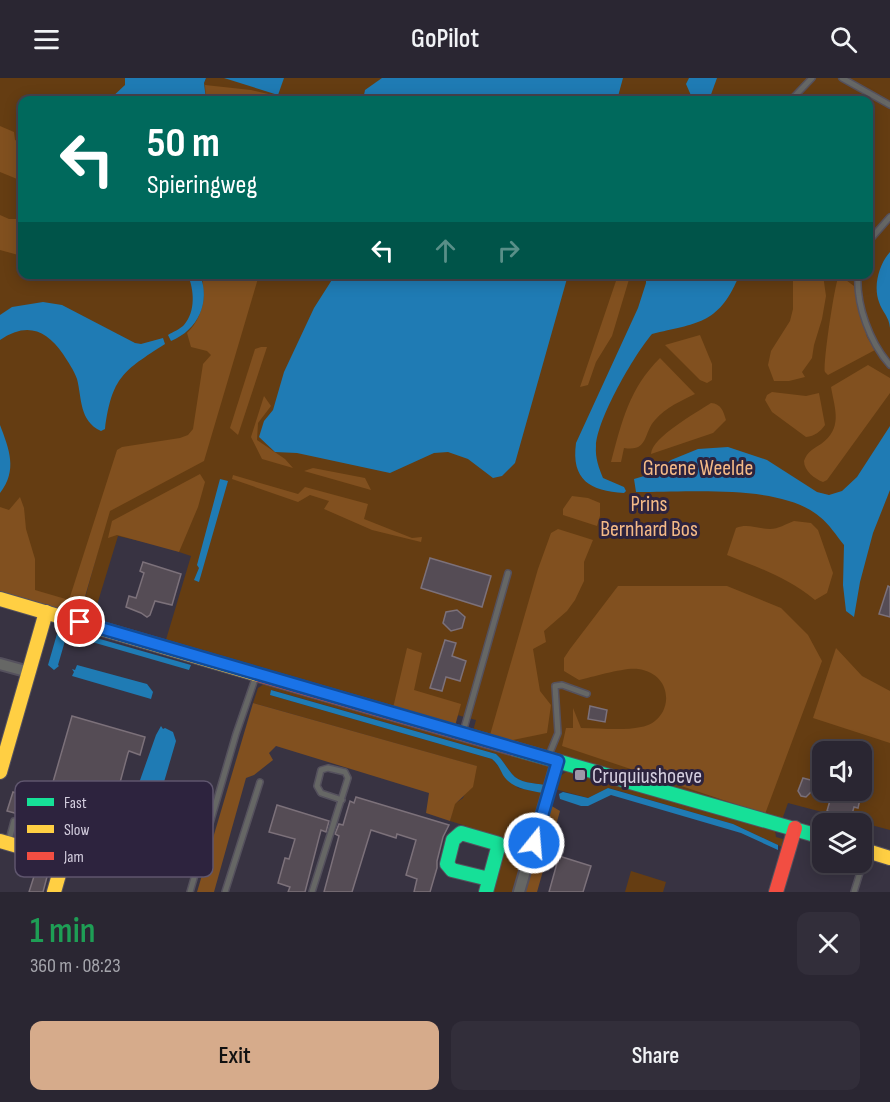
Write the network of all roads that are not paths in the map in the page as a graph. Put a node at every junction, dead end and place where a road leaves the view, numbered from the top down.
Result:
1 (812, 78) edge
2 (842, 78) edge
3 (795, 96) edge
4 (890, 105) edge
5 (890, 217) edge
6 (873, 236) edge
7 (858, 279) edge
8 (890, 365) edge
9 (508, 573) dead end
10 (0, 599) edge
11 (46, 612) junction
12 (0, 664) edge
13 (29, 672) junction
14 (256, 675) junction
15 (587, 694) dead end
16 (463, 734) junction
17 (553, 760) junction
18 (0, 772) edge
19 (260, 782) dead end
20 (342, 800) junction
21 (213, 813) edge
22 (14, 821) dead end
23 (795, 828) junction
24 (812, 834) edge
25 (4, 842) edge
26 (872, 852) edge
27 (890, 858) edge
28 (859, 873) edge
29 (58, 877) edge
30 (194, 877) edge
31 (54, 892) edge
32 (190, 892) edge
33 (225, 892) edge
34 (312, 892) edge
35 (519, 892) edge
36 (776, 892) edge
37 (854, 892) edge

1 - 3 lane
2 - 4 lane
5 - 6 lane
7 - 8 lane
9 - 16 lane
10 - 11 street
11 - 13 street
11 - 14 street
12 - 13 street
13 - 18 street
14 - 16 street
14 - 21 lane
15 - 17 lane
16 - 17 street
17 - 23 street
17 - 35 street
19 - 33 lane
20 - 20 lane
20 - 34 lane
22 - 25 lane
23 - 24 street
23 - 36 street
26 - 27 street
28 - 37 lane
29 - 31 street
30 - 32 lane

